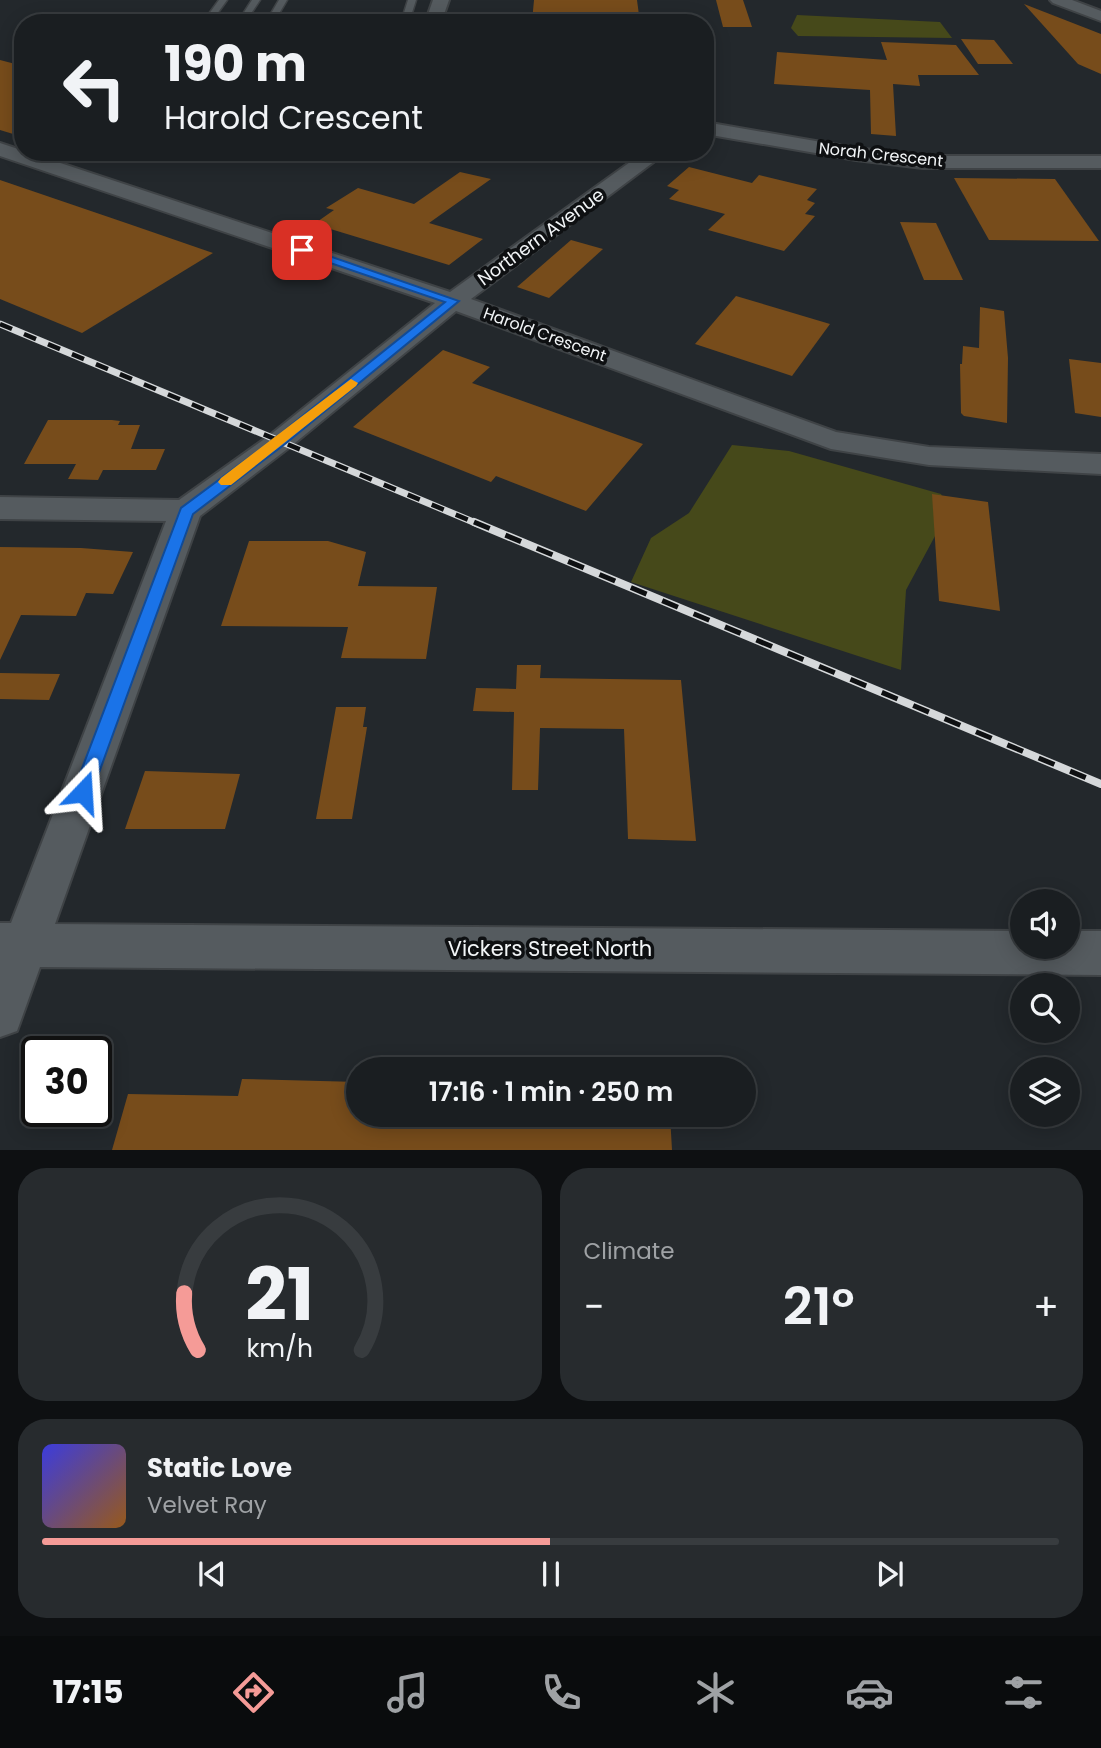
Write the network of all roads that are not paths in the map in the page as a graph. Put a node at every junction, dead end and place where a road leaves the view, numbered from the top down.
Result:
1 (1058, 0) edge
2 (1101, 16) edge
3 (714, 130) edge
4 (36, 161) edge
5 (645, 161) edge
6 (1101, 162) edge
7 (453, 301) junction
8 (1101, 464) edge
9 (0, 508) edge
10 (186, 511) junction
11 (13, 945) edge
12 (1101, 953) edge
13 (0, 1014) edge

1 - 2 street
3 - 6 street, Norah Crescent
4 - 7 street, Harold Crescent
5 - 7 street, Northern Avenue
7 - 8 street, Harold Crescent
7 - 10 street, Northern Avenue
9 - 10 street
10 - 11 street
11 - 12 street, Vickers Street North
11 - 13 street

